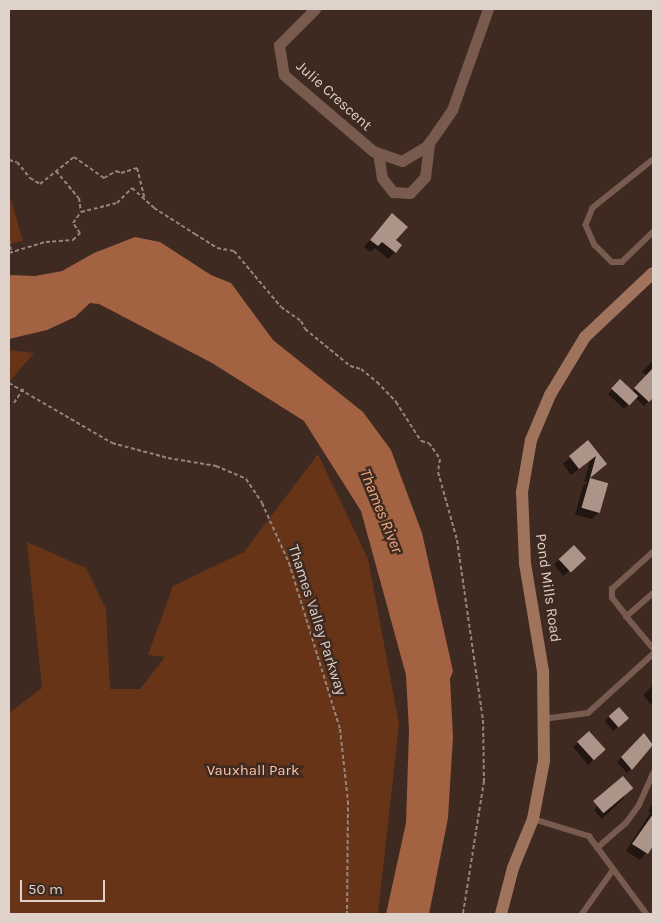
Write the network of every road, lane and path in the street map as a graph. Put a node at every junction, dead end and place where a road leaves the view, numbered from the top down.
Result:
1 (314, 9) edge
2 (488, 9) edge
3 (429, 142) junction
4 (378, 153) junction
5 (9, 160) edge
6 (653, 160) edge
7 (56, 171) junction
8 (144, 197) junction
9 (81, 212) junction
10 (653, 232) edge
11 (9, 240) edge
12 (12, 251) junction
13 (9, 253) edge
14 (653, 273) edge
15 (9, 383) edge
16 (24, 389) junction
17 (14, 403) dead end
18 (653, 552) edge
19 (653, 594) edge
20 (627, 617) junction
21 (653, 648) edge
22 (653, 654) edge
23 (543, 719) junction
24 (653, 773) edge
25 (533, 819) junction
26 (597, 848) junction
27 (613, 870) junction
28 (347, 914) edge
29 (463, 914) edge
30 (501, 914) edge
31 (582, 914) edge
32 (647, 914) edge

1 - 4 street, Julie Crescent
2 - 3 street, Julie Crescent
3 - 4 street, Julie Crescent
3 - 4 street, Julie Crescent
5 - 7 path
6 - 10 lane
7 - 8 path
7 - 9 path
8 - 9 path
8 - 29 path
9 - 12 path
11 - 12 path
12 - 13 path
14 - 23 main road, Pond Mills Road
15 - 16 path, Thames Valley Parkway
16 - 17 path
16 - 28 path, Thames Valley Parkway
18 - 20 lane
19 - 20 lane
20 - 21 lane
22 - 23 lane
23 - 25 main road, Pond Mills Road
24 - 26 lane
25 - 26 lane
25 - 30 main road, Pond Mills Road
26 - 27 lane
27 - 31 lane
27 - 32 lane

